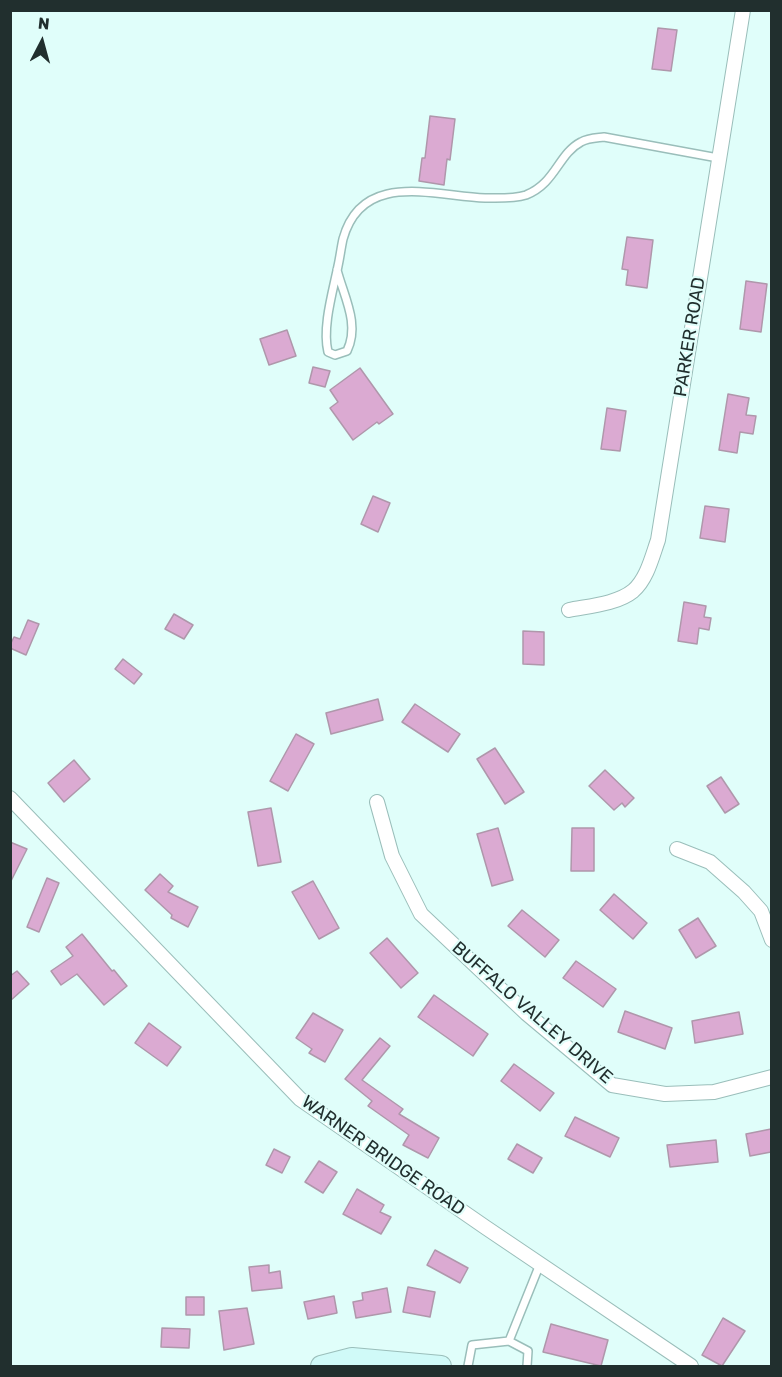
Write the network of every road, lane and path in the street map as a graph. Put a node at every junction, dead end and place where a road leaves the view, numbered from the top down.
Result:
1 (743, 10) edge
2 (718, 158) junction
3 (337, 270) junction
4 (569, 610) dead end
5 (10, 798) edge
6 (377, 802) dead end
7 (677, 849) dead end
8 (771, 940) edge
9 (771, 1077) edge
10 (540, 1264) junction
11 (509, 1341) junction
12 (321, 1366) edge
13 (441, 1366) edge
14 (468, 1366) edge
15 (527, 1366) edge
16 (691, 1366) edge

1 - 2 street, PARKER ROAD
2 - 3 lane
2 - 4 street, PARKER ROAD
3 - 3 lane
5 - 10 street, WARNER BRIDGE ROAD
6 - 9 street, BUFFALO VALLEY DRIVE
7 - 8 street
10 - 11 lane
10 - 16 street, WARNER BRIDGE ROAD
11 - 14 lane
11 - 15 lane
12 - 13 street

